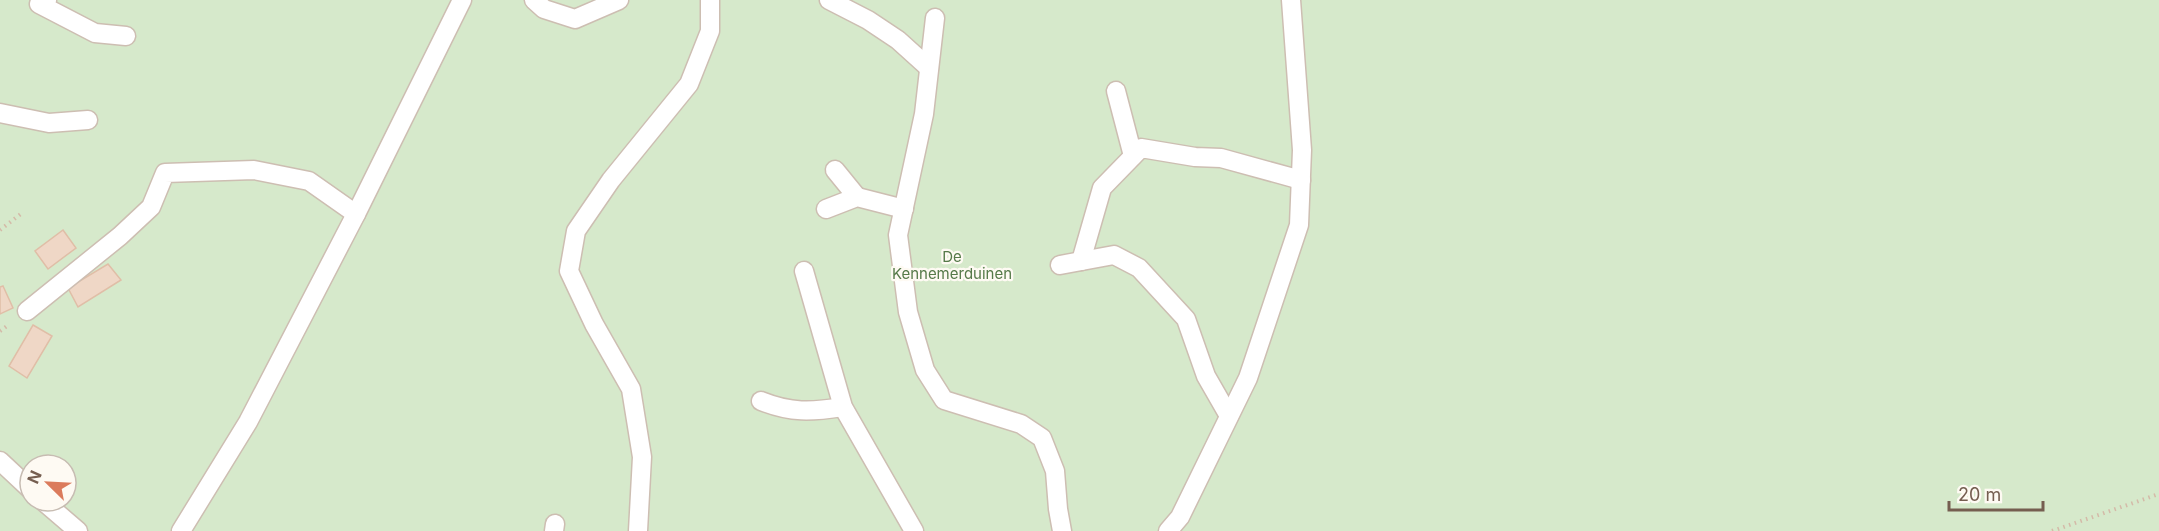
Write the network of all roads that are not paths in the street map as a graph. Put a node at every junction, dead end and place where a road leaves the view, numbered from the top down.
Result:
1 (462, 0) edge
2 (534, 0) edge
3 (619, 0) edge
4 (710, 0) edge
5 (828, 0) edge
6 (1292, 0) edge
7 (40, 1) edge
8 (935, 18) dead end
9 (126, 36) dead end
10 (929, 68) junction
11 (1116, 91) dead end
12 (0, 113) edge
13 (88, 120) dead end
14 (1133, 156) junction
15 (835, 170) dead end
16 (1301, 180) junction
17 (857, 197) junction
18 (826, 209) dead end
19 (904, 209) junction
20 (356, 214) junction
21 (1081, 261) junction
22 (1060, 265) dead end
23 (804, 271) dead end
24 (27, 311) dead end
25 (761, 401) dead end
26 (843, 407) junction
27 (1229, 416) junction
28 (0, 461) edge
29 (18, 478) edge
30 (57, 513) edge
31 (78, 531) edge
32 (181, 531) edge
33 (638, 531) edge
34 (914, 531) edge
35 (1062, 531) edge
36 (1168, 531) edge

1 - 20 lane
2 - 3 lane
4 - 33 lane
5 - 10 lane
6 - 16 lane
7 - 9 lane
8 - 10 lane
10 - 19 lane
11 - 14 lane
12 - 13 lane
14 - 16 lane
14 - 21 lane
15 - 17 lane
16 - 27 lane
17 - 18 lane
17 - 19 lane
19 - 35 lane
20 - 24 lane
20 - 32 lane
21 - 22 lane
21 - 27 lane
23 - 26 lane
25 - 26 lane
26 - 34 lane
27 - 36 lane
28 - 29 lane
30 - 31 lane

